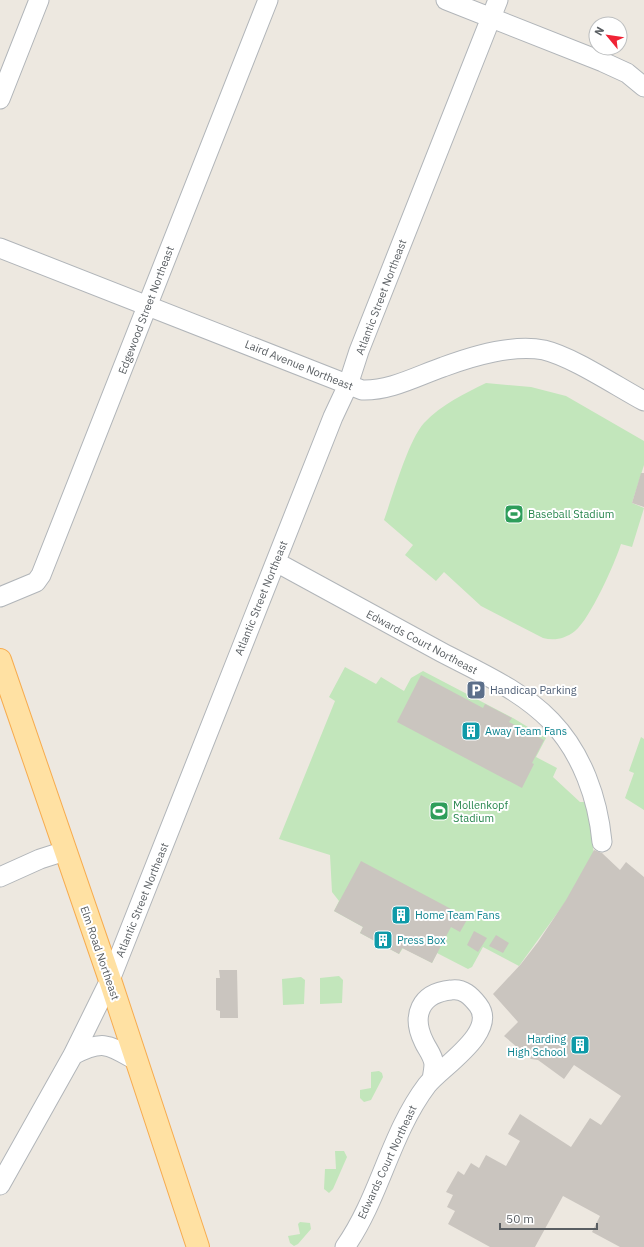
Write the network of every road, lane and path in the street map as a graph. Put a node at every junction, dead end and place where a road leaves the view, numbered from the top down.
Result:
1 (39, 0) edge
2 (268, 0) edge
3 (446, 0) edge
4 (498, 0) edge
5 (491, 18) junction
6 (636, 76) edge
7 (644, 87) edge
8 (0, 99) edge
9 (0, 248) edge
10 (148, 305) junction
11 (348, 385) junction
12 (644, 401) edge
13 (276, 562) junction
14 (0, 597) edge
15 (0, 660) edge
16 (602, 842) dead end
17 (65, 851) junction
18 (0, 877) edge
19 (110, 980) junction
20 (73, 1055) junction
21 (137, 1061) junction
22 (432, 1079) junction
23 (0, 1185) edge
24 (198, 1247) edge
25 (345, 1247) edge

1 - 8 street
2 - 10 street, Edgewood Street Northeast
3 - 5 street
4 - 5 street, Atlantic Street Northeast
5 - 6 street
5 - 11 street, Atlantic Street Northeast
6 - 7 street
9 - 10 street, Laird Avenue Northeast
10 - 11 street, Laird Avenue Northeast
10 - 14 street, Edgewood Street Northeast
11 - 12 street, Laird Avenue Northeast
11 - 13 street, Atlantic Street Northeast
13 - 16 street, Edwards Court Northeast
13 - 19 street, Atlantic Street Northeast
15 - 17 main road, Elm Road Northeast
17 - 18 street
17 - 19 main road, Elm Road Northeast
19 - 20 street, Atlantic Street Northeast
19 - 21 main road, Elm Road Northeast
20 - 21 street
20 - 23 street, Atlantic Street Northeast
21 - 24 main road, Elm Road Northeast
22 - 22 street, Edwards Court Northeast
22 - 25 street, Edwards Court Northeast

